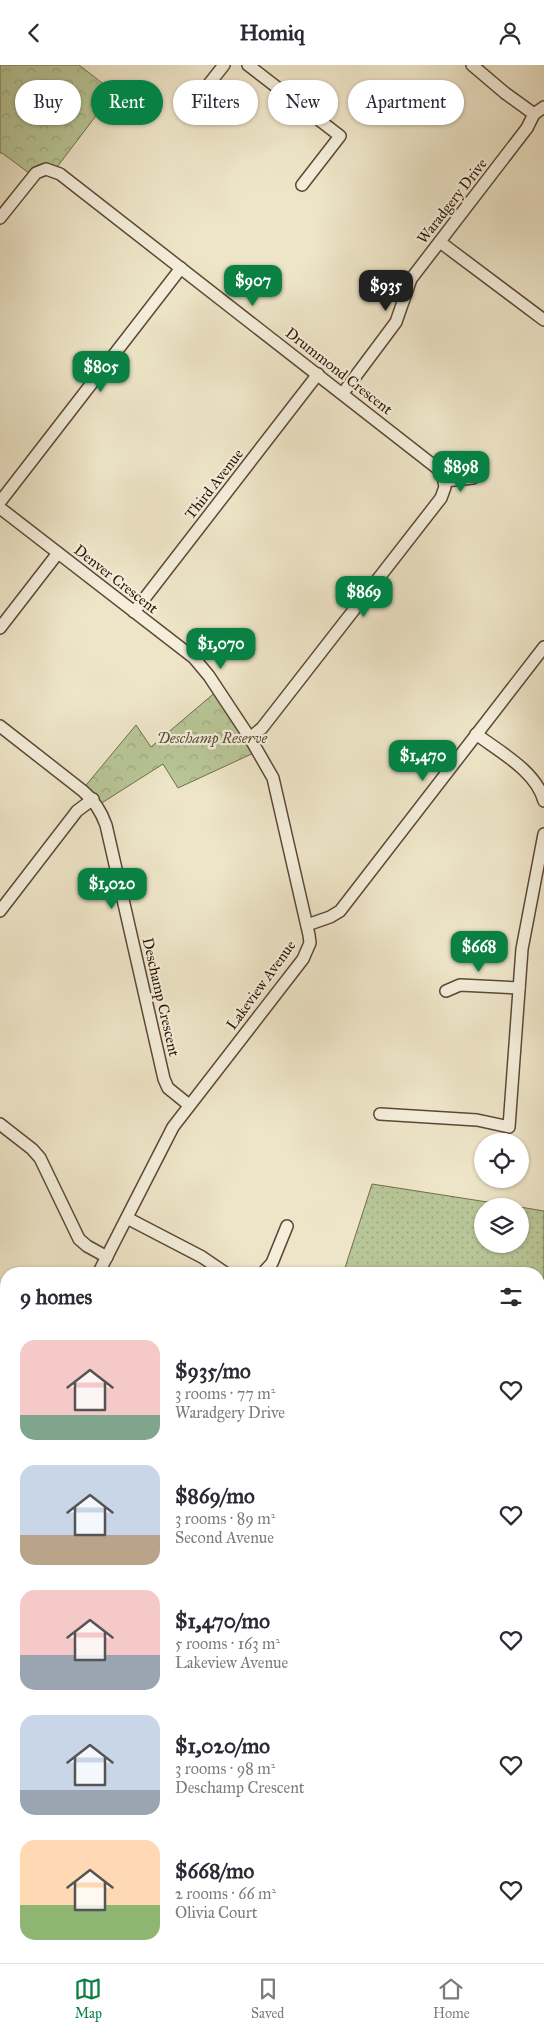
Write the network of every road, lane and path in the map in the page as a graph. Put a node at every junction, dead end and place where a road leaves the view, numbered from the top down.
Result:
1 (224, 65) edge
2 (248, 65) edge
3 (472, 65) edge
4 (212, 80) edge
5 (544, 107) edge
6 (534, 114) junction
7 (302, 185) dead end
8 (0, 218) edge
9 (440, 242) junction
10 (181, 268) junction
11 (544, 320) edge
12 (318, 374) junction
13 (343, 393) junction
14 (473, 478) dead end
15 (446, 481) junction
16 (0, 502) edge
17 (0, 508) edge
18 (58, 553) junction
19 (134, 611) junction
20 (0, 628) edge
21 (544, 647) edge
22 (0, 726) edge
23 (476, 734) junction
24 (250, 739) junction
25 (93, 799) junction
26 (544, 801) edge
27 (544, 834) edge
28 (0, 911) edge
29 (307, 925) junction
30 (519, 988) junction
31 (446, 991) dead end
32 (190, 1105) junction
33 (380, 1114) dead end
34 (0, 1124) edge
35 (127, 1218) junction
36 (287, 1226) dead end
37 (107, 1257) junction
38 (102, 1267) edge
39 (216, 1267) edge
40 (268, 1267) edge

1 - 4 street
2 - 7 street
3 - 6 street
5 - 6 street, Waradgery Drive
6 - 9 street, Waradgery Drive
8 - 10 street, Drummond Crescent
9 - 11 street
9 - 13 street, Waradgery Drive
10 - 12 street, Drummond Crescent
10 - 16 street
12 - 13 street, Drummond Crescent
12 - 19 street, Third Avenue
13 - 15 street, Drummond Crescent
14 - 15 street
15 - 24 street
17 - 18 street, Denver Crescent
18 - 19 street, Denver Crescent
18 - 20 street
19 - 24 street, Denver Crescent
21 - 23 street
22 - 25 street, Deschamp Crescent
23 - 26 street
23 - 29 street
24 - 29 street, Denver Crescent
25 - 28 street
25 - 32 street, Deschamp Crescent
27 - 30 street
29 - 32 street, Lakeview Avenue
30 - 31 street
30 - 33 street
32 - 35 street, Lakeview Avenue
34 - 37 street
35 - 37 street, Lakeview Avenue
35 - 39 street
36 - 40 street
37 - 38 street, Lakeview Avenue

